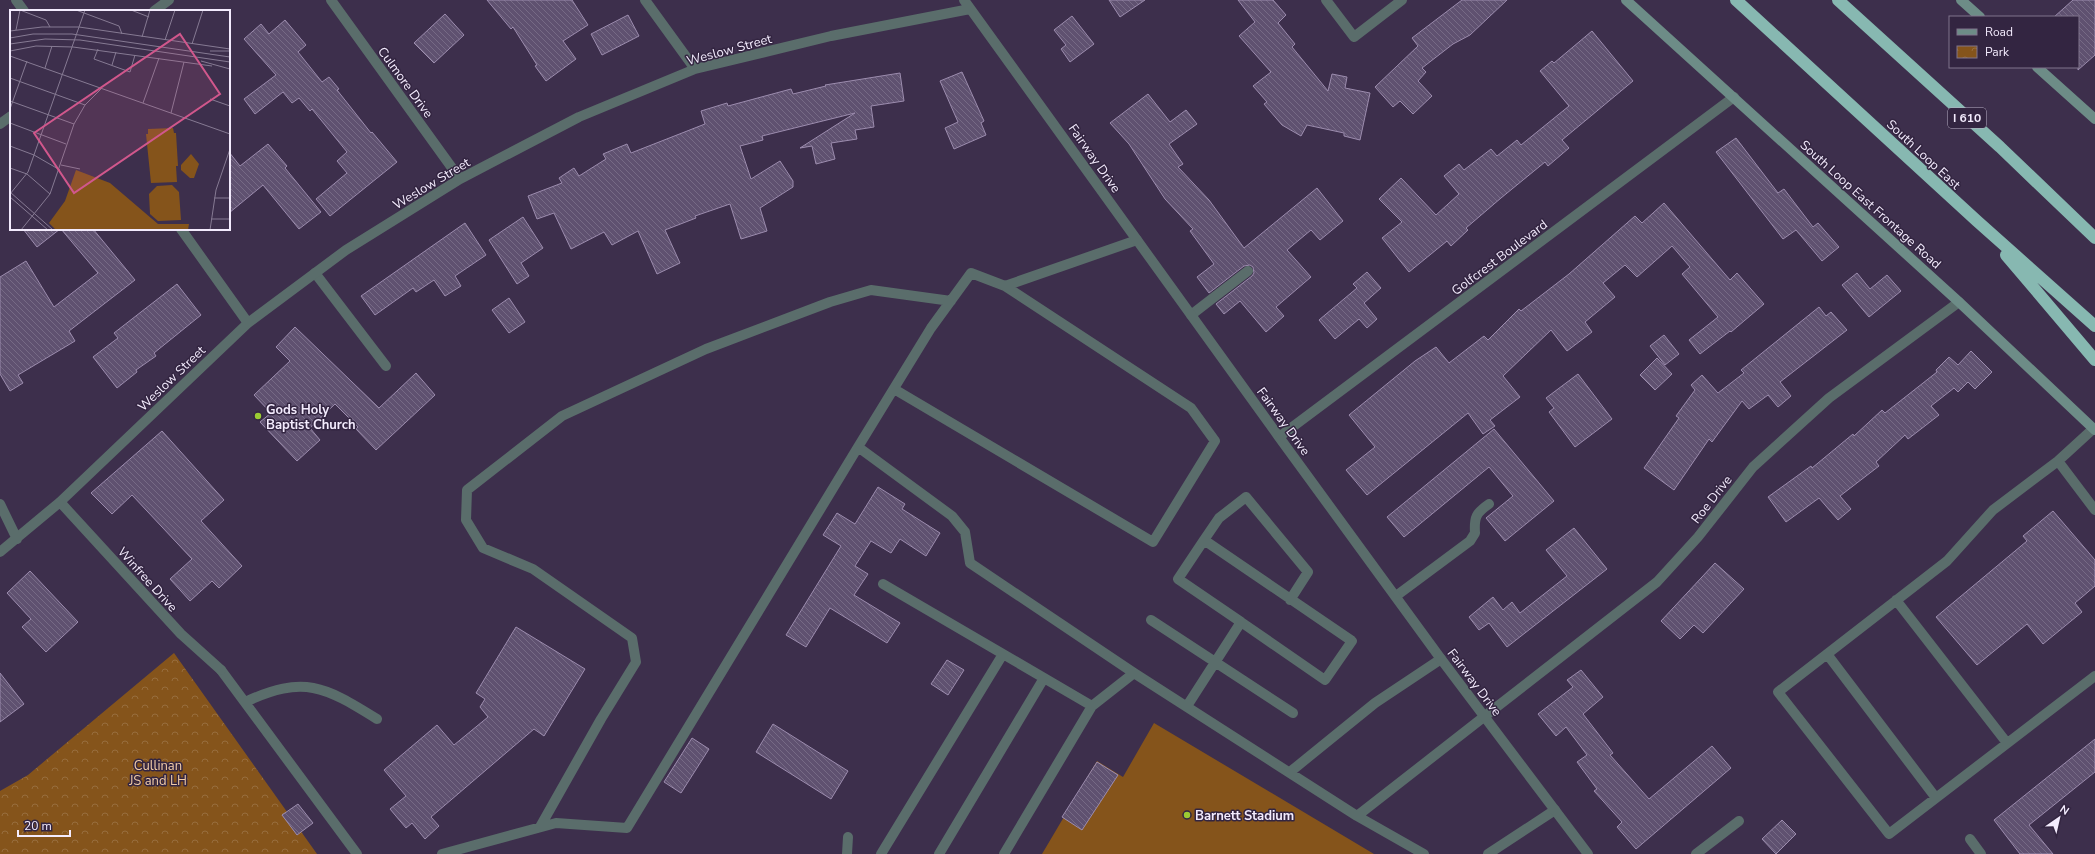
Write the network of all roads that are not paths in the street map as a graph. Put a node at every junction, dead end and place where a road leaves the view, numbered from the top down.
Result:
1 (16, 0) edge
2 (169, 0) edge
3 (331, 0) edge
4 (645, 0) edge
5 (964, 0) edge
6 (1326, 0) edge
7 (1402, 0) edge
8 (1626, 0) edge
9 (1736, 0) edge
10 (1838, 0) edge
11 (1961, 0) edge
12 (970, 9) junction
13 (23, 10) edge
14 (155, 10) edge
15 (1979, 16) edge
16 (2037, 68) edge
17 (695, 69) junction
18 (1734, 97) junction
19 (10, 117) edge
20 (2095, 119) edge
21 (0, 124) edge
22 (460, 179) junction
23 (1977, 221) junction
24 (182, 230) edge
25 (2095, 238) edge
26 (1137, 240) junction
27 (1248, 271) dead end
28 (315, 273) junction
29 (1005, 286) junction
30 (951, 301) junction
31 (1959, 302) junction
32 (1191, 315) junction
33 (248, 323) junction
34 (2095, 326) edge
35 (2095, 360) edge
36 (386, 366) dead end
37 (894, 389) junction
38 (2094, 430) edge
39 (1279, 438) junction
40 (858, 447) junction
41 (2058, 461) junction
42 (60, 502) junction
43 (0, 504) edge
44 (1489, 504) dead end
45 (2095, 510) edge
46 (17, 539) junction
47 (1204, 540) junction
48 (0, 552) edge
49 (883, 584) dead end
50 (1396, 596) junction
51 (1290, 600) junction
52 (1896, 600) junction
53 (1151, 620) dead end
54 (1241, 622) junction
55 (1003, 654) junction
56 (1827, 654) junction
57 (1441, 659) junction
58 (1216, 661) junction
59 (1134, 673) junction
60 (2095, 676) edge
61 (1044, 678) junction
62 (244, 702) junction
63 (1092, 706) junction
64 (1187, 706) junction
65 (1293, 713) dead end
66 (1485, 716) junction
67 (376, 719) dead end
68 (2007, 743) junction
69 (1290, 772) junction
70 (1936, 798) junction
71 (1555, 810) junction
72 (1357, 816) junction
73 (1739, 821) dead end
74 (540, 827) junction
75 (848, 837) dead end
76 (1970, 840) dead end
77 (357, 854) edge
78 (442, 854) edge
79 (847, 854) edge
80 (881, 854) edge
81 (939, 854) edge
82 (1004, 854) edge
83 (1424, 854) edge
84 (1488, 854) edge
85 (1588, 854) edge
86 (1696, 854) edge
87 (1981, 854) edge

1 - 13 street
2 - 14 street
3 - 22 street, Culmore Drive
4 - 17 street
5 - 12 street, Fairway Drive
6 - 7 street
8 - 18 main road, South Loop East Frontage Road
9 - 23 highway, South Loop East
10 - 25 highway, I 610
11 - 15 main road
12 - 17 street, Weslow Street
12 - 26 street, Fairway Drive
16 - 20 main road
17 - 22 street, Weslow Street
18 - 31 main road, South Loop East Frontage Road
18 - 39 street, Golfcrest Boulevard
19 - 21 street
22 - 28 street, Weslow Street
23 - 34 highway, South Loop East
23 - 35 highway
24 - 33 street
26 - 29 street
26 - 32 street, Fairway Drive
27 - 32 street
28 - 33 street, Weslow Street
28 - 36 street
29 - 30 street
29 - 37 street
30 - 37 street
30 - 74 street
31 - 38 main road, South Loop East Frontage Road
31 - 66 street, Roe Drive
32 - 39 street, Fairway Drive
33 - 42 street, Weslow Street
37 - 40 street
38 - 41 street
39 - 50 street, Fairway Drive
40 - 59 street
40 - 74 street
41 - 45 street
41 - 52 street
42 - 46 street, Weslow Street
42 - 62 street, Winfree Drive
43 - 46 street
44 - 50 street
46 - 48 street, Weslow Street
47 - 51 street
47 - 51 street
47 - 54 street
49 - 55 street
50 - 57 street, Fairway Drive
51 - 54 street
52 - 56 street
52 - 68 street
53 - 58 street
54 - 58 street
55 - 61 street
55 - 80 street
56 - 70 street
56 - 70 street
57 - 66 street, Fairway Drive
57 - 69 street
58 - 64 street
58 - 65 street
59 - 63 street
59 - 64 street
60 - 68 street
61 - 63 street
61 - 81 street
62 - 67 street
62 - 77 street, Winfree Drive
63 - 82 street
64 - 69 street
66 - 71 street, Fairway Drive
66 - 72 street, Roe Drive
68 - 70 street
69 - 72 street
71 - 84 street
71 - 85 street, Fairway Drive
72 - 83 street
73 - 86 street
74 - 78 street
75 - 79 street
76 - 87 street

